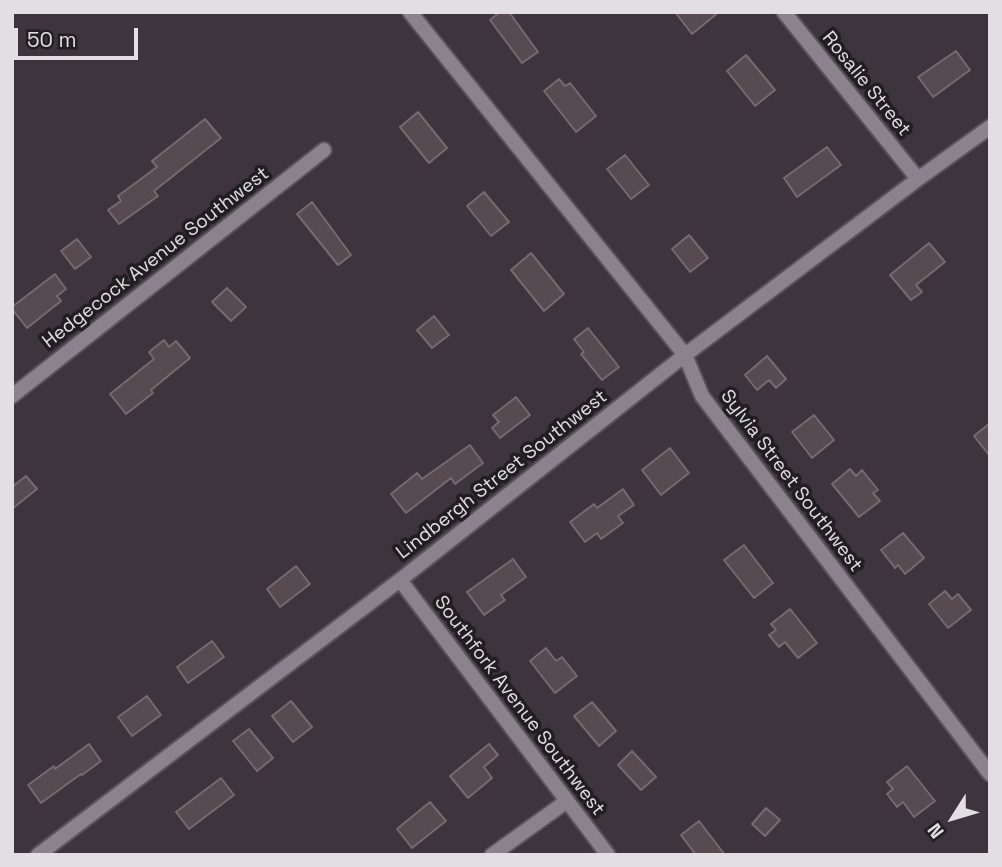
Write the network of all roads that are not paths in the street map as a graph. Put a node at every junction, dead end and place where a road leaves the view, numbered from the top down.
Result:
1 (410, 12) edge
2 (784, 12) edge
3 (990, 127) edge
4 (324, 150) dead end
5 (918, 179) junction
6 (685, 355) junction
7 (12, 396) edge
8 (400, 580) junction
9 (990, 774) edge
10 (567, 801) junction
11 (38, 855) edge
12 (492, 855) edge
13 (608, 855) edge

1 - 6 street, Sylvia Street Southwest
2 - 5 street, Rosalie Street
3 - 5 street, Lindbergh Street Southwest
4 - 7 street, Hedgecock Avenue Southwest
5 - 6 street, Lindbergh Street Southwest
6 - 8 street, Lindbergh Street Southwest
6 - 9 street, Sylvia Street Southwest
8 - 10 street, Southfork Avenue Southwest
8 - 11 street, Lindbergh Street Southwest
10 - 12 street
10 - 13 street, Southfork Avenue Southwest

